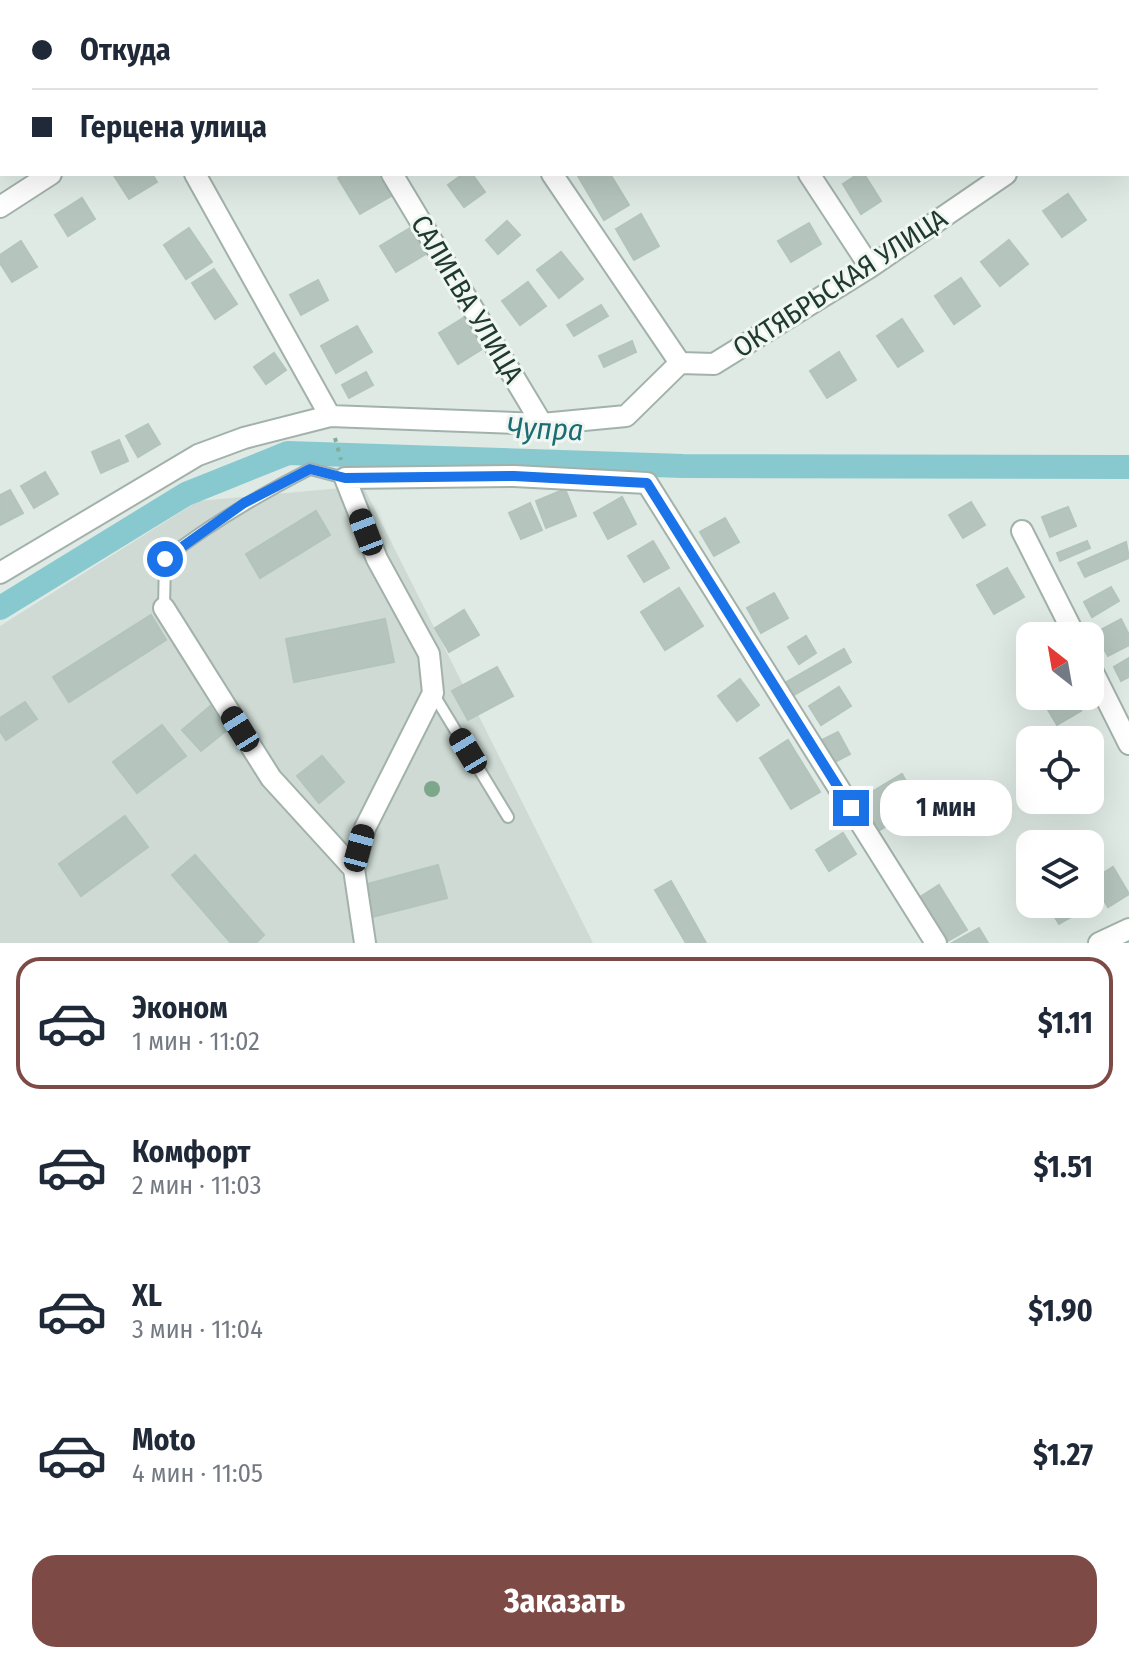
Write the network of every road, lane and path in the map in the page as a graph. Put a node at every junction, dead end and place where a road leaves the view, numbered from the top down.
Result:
1 (48, 176) edge
2 (196, 176) edge
3 (393, 176) edge
4 (553, 176) edge
5 (810, 176) edge
6 (1003, 176) edge
7 (0, 207) edge
8 (870, 267) junction
9 (680, 363) junction
10 (330, 416) junction
11 (542, 424) junction
12 (345, 478) junction
13 (1022, 531) dead end
14 (0, 573) edge
15 (164, 608) joint
16 (1068, 622) edge
17 (433, 693) junction
18 (1104, 694) edge
19 (1129, 744) edge
20 (508, 817) dead end
21 (354, 869) junction
22 (1129, 929) edge
23 (365, 943) edge
24 (936, 943) edge
25 (1099, 943) edge

1 - 7 street
2 - 10 street
3 - 11 street, САЛИЕВА УЛИЦА
4 - 9 street
5 - 8 street
6 - 8 street, ОКТЯБРЬСКАЯ УЛИЦА
8 - 9 street, ОКТЯБРЬСКАЯ УЛИЦА
9 - 11 street
10 - 11 street
10 - 14 street
12 - 15 lane
12 - 17 street
12 - 24 street
13 - 16 street
15 - 21 street
17 - 20 lane
17 - 21 street
18 - 19 street
21 - 23 street
22 - 25 street

